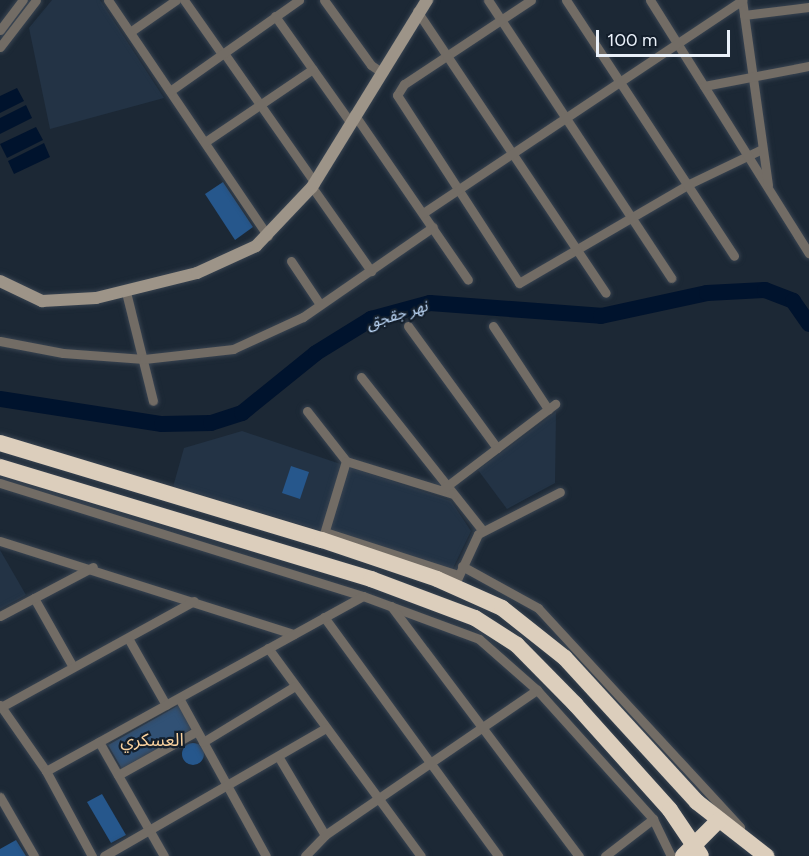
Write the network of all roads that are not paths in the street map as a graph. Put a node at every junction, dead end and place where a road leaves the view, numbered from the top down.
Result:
1 (23, 0) edge
2 (36, 0) edge
3 (108, 0) edge
4 (176, 0) edge
5 (185, 0) edge
6 (299, 0) edge
7 (324, 0) edge
8 (488, 0) edge
9 (531, 0) edge
10 (566, 0) edge
11 (650, 0) edge
12 (742, 0) edge
13 (808, 0) edge
14 (420, 4) edge
15 (809, 7) edge
16 (744, 15) junction
17 (276, 16) junction
18 (501, 20) junction
19 (0, 30) edge
20 (130, 32) junction
21 (678, 44) junction
22 (0, 47) edge
23 (223, 53) junction
24 (447, 56) junction
25 (809, 66) edge
26 (313, 69) junction
27 (380, 71) junction
28 (752, 75) junction
29 (621, 82) junction
30 (704, 86) junction
31 (170, 91) junction
32 (260, 104) junction
33 (352, 118) junction
34 (568, 119) junction
35 (205, 142) junction
36 (762, 149) junction
37 (745, 153) junction
38 (515, 155) junction
39 (689, 184) junction
40 (313, 185) junction
41 (459, 190) junction
42 (769, 191) junction
43 (423, 213) junction
44 (632, 216) junction
45 (433, 227) junction
46 (268, 236) junction
47 (577, 248) junction
48 (809, 253) edge
49 (734, 256) dead end
50 (291, 261) dead end
51 (371, 271) junction
52 (671, 278) dead end
53 (468, 280) dead end
54 (0, 282) edge
55 (126, 292) junction
56 (606, 293) dead end
57 (319, 303) junction
58 (408, 326) dead end
59 (493, 326) dead end
60 (0, 341) edge
61 (144, 359) junction
62 (362, 376) dead end
63 (153, 401) dead end
64 (307, 411) dead end
65 (0, 443) edge
66 (497, 448) junction
67 (346, 461) junction
68 (0, 467) edge
69 (0, 483) edge
70 (447, 490) junction
71 (560, 492) dead end
72 (483, 531) junction
73 (323, 536) junction
74 (0, 541) edge
75 (93, 567) junction
76 (458, 576) junction
77 (363, 596) junction
78 (34, 598) junction
79 (194, 601) junction
80 (391, 605) junction
81 (0, 616) edge
82 (324, 617) junction
83 (294, 634) junction
84 (128, 638) junction
85 (268, 648) junction
86 (73, 668) junction
87 (296, 686) junction
88 (537, 690) junction
89 (179, 698) junction
90 (166, 705) junction
91 (3, 709) edge
92 (0, 726) edge
93 (482, 727) junction
94 (326, 729) junction
95 (197, 731) junction
96 (99, 742) junction
97 (203, 742) junction
98 (278, 756) junction
99 (430, 763) junction
100 (46, 771) junction
101 (118, 776) junction
102 (227, 785) junction
103 (0, 797) edge
104 (378, 798) junction
105 (653, 819) junction
106 (719, 820) junction
107 (149, 830) junction
108 (325, 835) junction
109 (749, 835) dead end
110 (692, 852) edge
111 (34, 856) edge
112 (93, 856) edge
113 (104, 856) edge
114 (164, 856) edge
115 (266, 856) edge
116 (305, 856) edge
117 (421, 856) edge
118 (498, 856) edge
119 (579, 856) edge
120 (605, 856) edge
121 (671, 856) edge
122 (766, 856) edge

1 - 19 street
2 - 22 street
3 - 20 street
4 - 20 street
5 - 23 street
6 - 17 street
7 - 27 street
8 - 18 street
9 - 18 street
10 - 29 street
11 - 21 street
12 - 16 street
12 - 21 street
13 - 15 street
14 - 24 street
14 - 27 street
15 - 16 street
16 - 28 street
17 - 23 street
17 - 26 street
18 - 24 street
18 - 34 street
20 - 31 street
21 - 29 street
21 - 30 street
23 - 31 street
23 - 32 street
24 - 38 street
24 - 41 street
25 - 28 street
26 - 32 street
26 - 33 street
27 - 33 street
28 - 30 street
28 - 36 street
29 - 34 street
29 - 39 street
30 - 37 street
31 - 35 street
32 - 35 street
32 - 40 street
33 - 40 street
33 - 43 street
34 - 38 street
34 - 44 street
35 - 46 street
36 - 37 street
36 - 42 street
37 - 39 street
37 - 42 street
38 - 41 street
38 - 47 street
39 - 44 street
39 - 49 street
40 - 46 street
40 - 51 street
41 - 43 street
41 - 47 street
42 - 48 street
43 - 45 street
44 - 47 street
44 - 52 street
45 - 51 street
45 - 53 street
46 - 55 street
47 - 56 street
50 - 57 street
51 - 57 street
54 - 55 street
55 - 61 street
57 - 61 street
58 - 66 street
59 - 66 street
60 - 61 street
61 - 63 street
62 - 70 street
64 - 67 street
65 - 73 highway
66 - 70 street
67 - 70 street
67 - 73 street
68 - 110 highway
69 - 77 street
70 - 72 street
71 - 72 street
72 - 76 street
73 - 76 highway
74 - 75 street
75 - 78 street
75 - 79 street
76 - 106 highway
76 - 109 street
77 - 80 street
77 - 82 street
78 - 81 street
78 - 86 street
79 - 83 street
79 - 84 street
80 - 88 street
80 - 93 street
82 - 83 street
82 - 99 street
83 - 85 street
84 - 86 street
84 - 90 street
85 - 87 street
85 - 89 street
86 - 91 street
87 - 94 street
87 - 97 street
88 - 93 street
88 - 105 street
89 - 90 street
89 - 95 street
90 - 96 street
91 - 92 street
91 - 100 street
93 - 99 street
93 - 119 street
94 - 98 street
94 - 104 street
95 - 97 street
95 - 101 street
96 - 100 street
96 - 101 street
97 - 102 street
98 - 102 street
98 - 108 street
99 - 104 street
99 - 118 street
100 - 112 street
101 - 107 street
102 - 107 street
102 - 115 street
103 - 111 street
104 - 108 street
104 - 117 street
105 - 120 street
105 - 121 street
106 - 110 highway
106 - 122 highway
107 - 113 street
107 - 114 street
108 - 116 street

